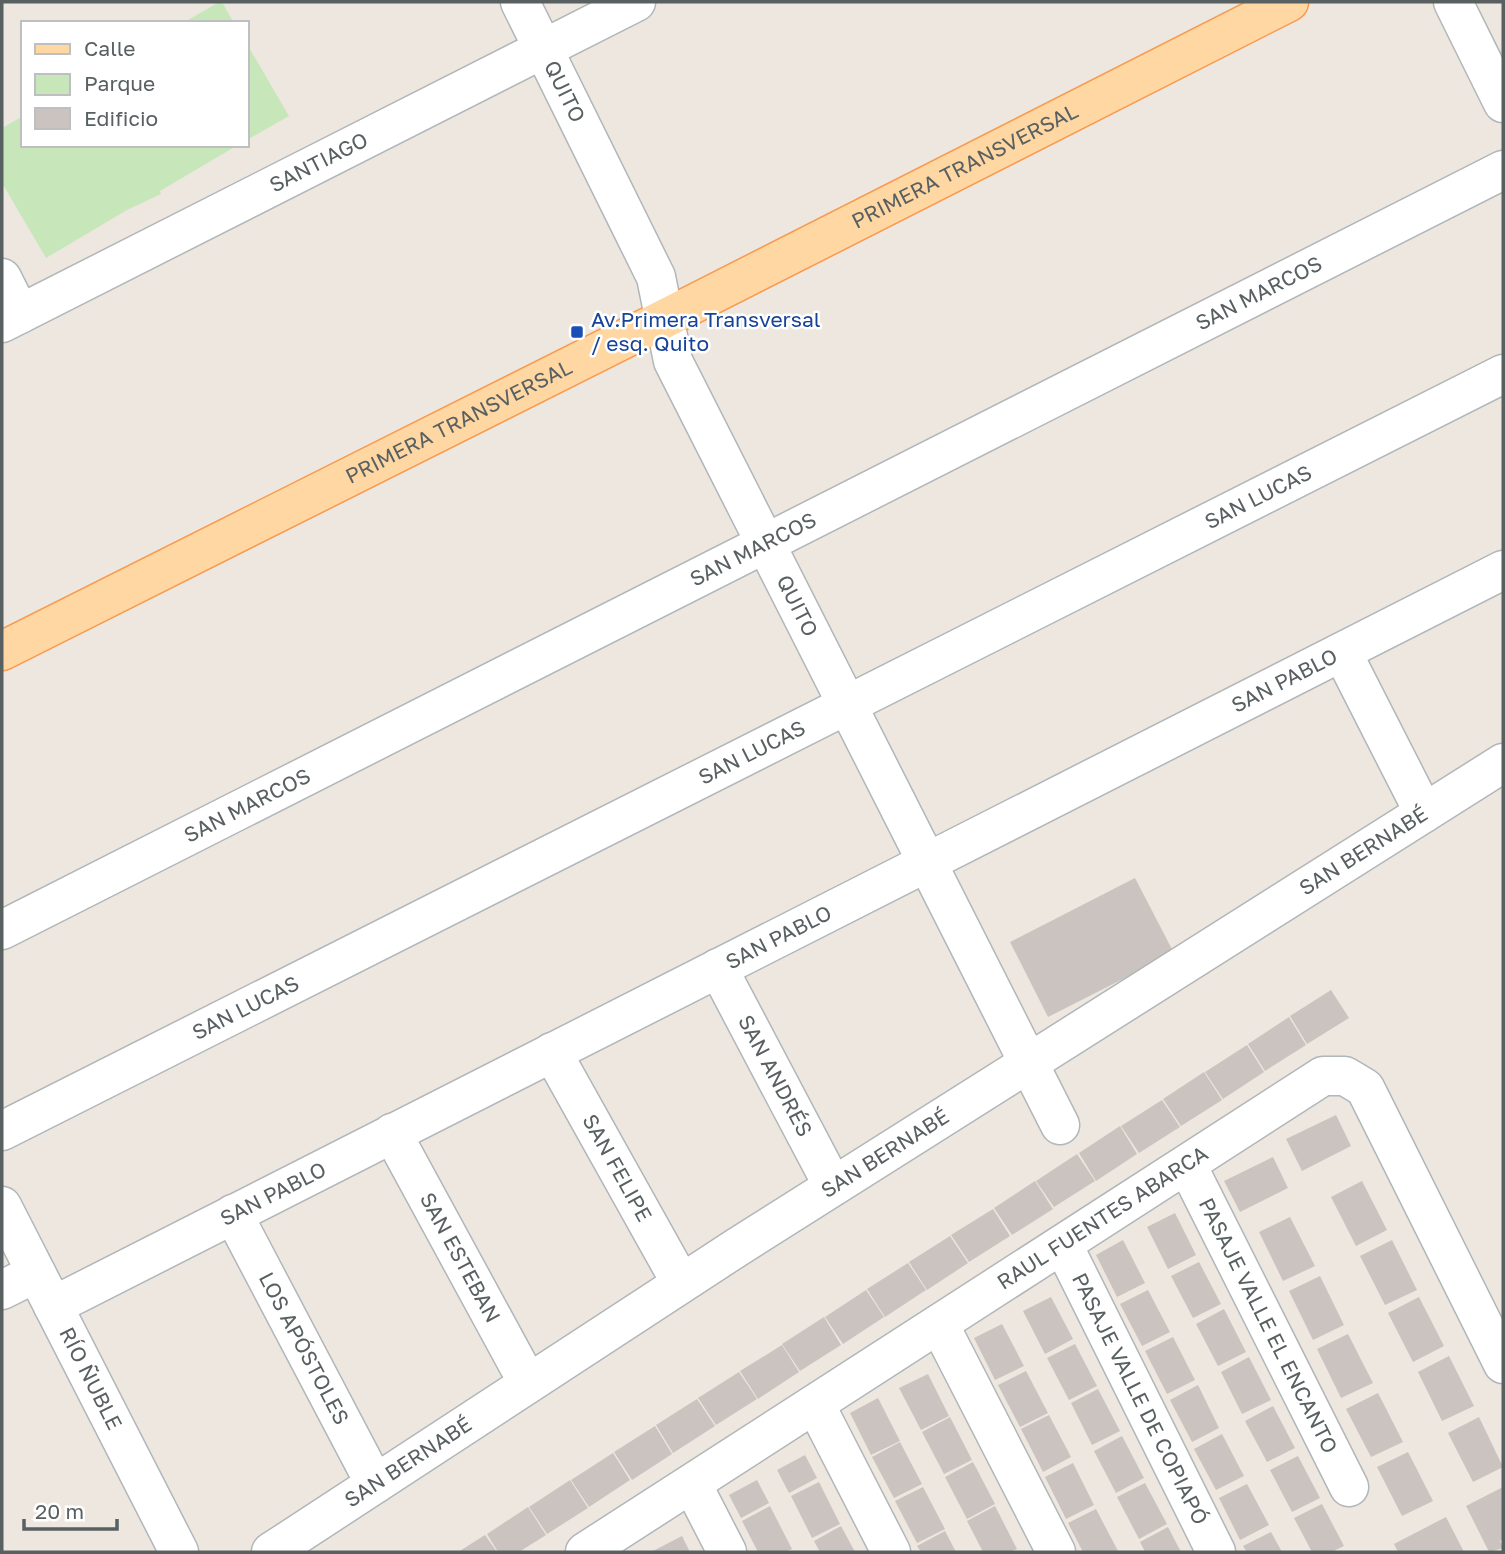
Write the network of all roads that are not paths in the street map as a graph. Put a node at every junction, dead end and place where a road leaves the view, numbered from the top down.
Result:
1 (520, 2) edge
2 (636, 2) edge
3 (1289, 2) edge
4 (1453, 2) edge
5 (543, 48) junction
6 (1503, 103) edge
7 (1503, 170) edge
8 (2, 278) edge
9 (11, 319) edge
10 (664, 319) junction
11 (1503, 373) edge
12 (765, 543) junction
13 (1501, 576) edge
14 (2, 651) edge
15 (1342, 652) junction
16 (847, 705) junction
17 (1503, 763) edge
18 (1424, 813) junction
19 (927, 862) junction
20 (2, 930) edge
21 (718, 968) junction
22 (552, 1052) junction
23 (1028, 1062) junction
24 (1060, 1125) dead end
25 (2, 1131) edge
26 (392, 1133) junction
27 (1187, 1165) junction
28 (833, 1186) junction
29 (2, 1206) edge
30 (233, 1214) junction
31 (1063, 1245) junction
32 (681, 1283) junction
33 (45, 1289) junction
34 (2, 1290) edge
35 (939, 1324) junction
36 (1503, 1364) edge
37 (528, 1383) junction
38 (815, 1405) junction
39 (375, 1484) junction
40 (692, 1484) junction
41 (1349, 1487) dead end
42 (179, 1552) edge
43 (271, 1552) edge
44 (585, 1552) edge
45 (727, 1552) edge
46 (891, 1552) edge
47 (1056, 1552) edge
48 (1216, 1552) edge

1 - 5 street, QUITO
2 - 5 street, SANTIAGO
3 - 10 main road, PRIMERA TRANSVERSAL
4 - 6 street
5 - 9 street, SANTIAGO
5 - 10 street, QUITO
7 - 12 street, SAN MARCOS
8 - 9 street
10 - 12 street, QUITO
10 - 14 main road, PRIMERA TRANSVERSAL
11 - 16 street, SAN LUCAS
12 - 16 street, QUITO
12 - 20 street, SAN MARCOS
13 - 15 street, SAN PABLO
15 - 18 street
15 - 19 street, SAN PABLO
16 - 19 street, QUITO
16 - 25 street, SAN LUCAS
17 - 18 street, SAN BERNABÉ
18 - 23 street, SAN BERNABÉ
19 - 21 street, SAN PABLO
19 - 23 street, QUITO
21 - 22 street, SAN PABLO
21 - 28 street, SAN ANDRÉS
22 - 26 street, SAN PABLO
22 - 32 street, SAN FELIPE
23 - 24 street, QUITO
23 - 28 street, SAN BERNABÉ
26 - 30 street, SAN PABLO
26 - 37 street, SAN ESTEBAN
27 - 31 street, RAUL FUENTES ABARCA
27 - 36 street, RAUL FUENTES ABARCA
27 - 41 street, PASAJE VALLE EL ENCANTO
28 - 32 street, SAN BERNABÉ
29 - 33 street, RÍO ÑUBLE
30 - 33 street, SAN PABLO
30 - 39 street, LOS APÓSTOLES
31 - 35 street, RAUL FUENTES ABARCA
31 - 48 street, PASAJE VALLE DE COPIAPÓ
32 - 37 street, SAN BERNABÉ
33 - 34 street, SAN PABLO
33 - 42 street, RÍO ÑUBLE
35 - 38 street, RAUL FUENTES ABARCA
35 - 47 street
37 - 39 street, SAN BERNABÉ
38 - 40 street, RAUL FUENTES ABARCA
38 - 46 street
39 - 43 street, SAN BERNABÉ
40 - 44 street, RAUL FUENTES ABARCA
40 - 45 street

